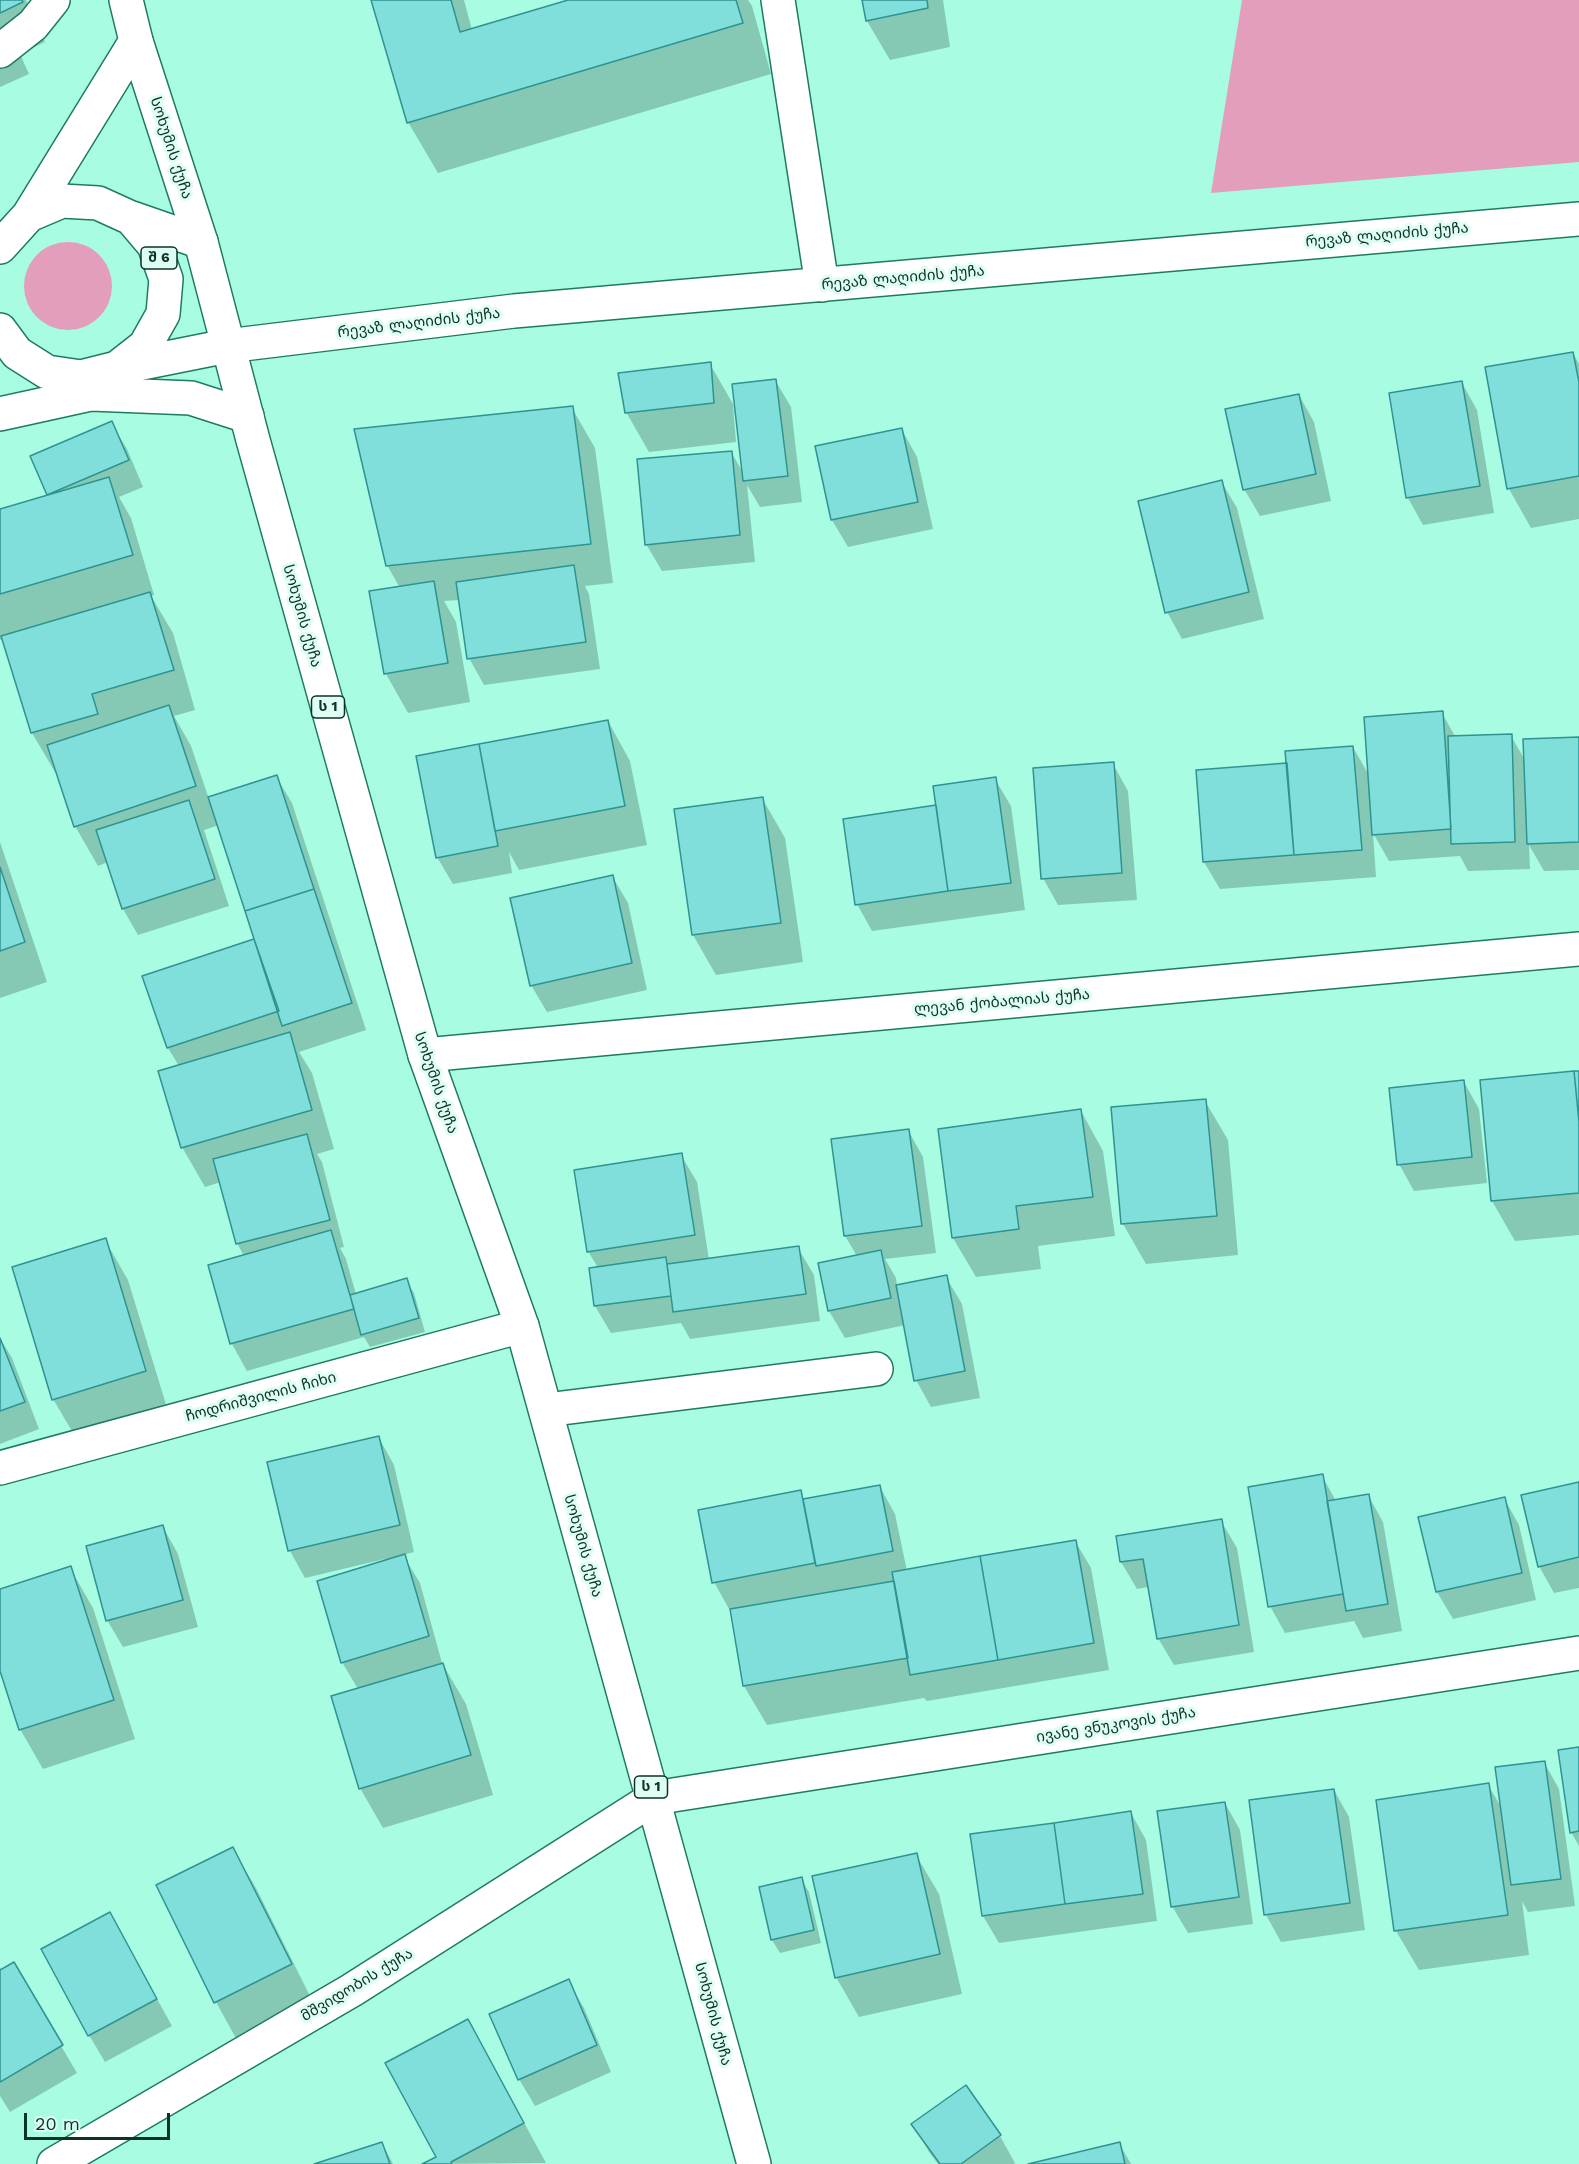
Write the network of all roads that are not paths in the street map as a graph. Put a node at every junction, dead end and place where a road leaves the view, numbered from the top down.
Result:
1 (53, 0) edge
2 (126, 0) edge
3 (778, 0) edge
4 (136, 41) junction
5 (0, 51) edge
6 (29, 215) junction
7 (131, 218) junction
8 (1579, 219) edge
9 (201, 242) junction
10 (0, 247) edge
11 (822, 285) junction
12 (0, 330) edge
13 (227, 346) junction
14 (117, 368) junction
15 (81, 377) junction
16 (0, 413) edge
17 (247, 416) junction
18 (1579, 949) edge
19 (425, 1055) junction
20 (522, 1326) junction
21 (876, 1369) dead end
22 (546, 1410) junction
23 (0, 1468) edge
24 (1579, 1653) edge
25 (654, 1798) junction
26 (54, 2164) edge
27 (754, 2164) edge

1 - 5 main road
2 - 4 main road, სოხუმის ქუჩა / ს 1
3 - 11 main road
4 - 6 main road, შ 6
4 - 9 main road, სოხუმის ქუჩა / ს 1
6 - 7 main road, შ 6
6 - 10 main road, შ 6
7 - 9 main road, შ 6
7 - 14 main road, შ 6
8 - 11 main road, რევაზ ლაღიძის ქუჩა
9 - 13 main road, სოხუმის ქუჩა / ს 1
11 - 13 main road, რევაზ ლაღიძის ქუჩა
12 - 15 main road, შ 6
13 - 14 main road, შ 6
13 - 17 main road, სოხუმის ქუჩა / ს 1
14 - 15 main road, შ 6
15 - 16 main road, შ 6
16 - 17 main road, შ 6
17 - 19 main road, სოხუმის ქუჩა / ს 1
18 - 19 main road, ლევან ქობალიას ქუჩა
19 - 20 main road, სოხუმის ქუჩა / ს 1
20 - 22 main road, სოხუმის ქუჩა / ს 1
20 - 23 main road, ჩოდრიშვილის ჩიხი
21 - 22 main road
22 - 25 main road, სოხუმის ქუჩა / ს 1
24 - 25 main road, ივანე ვნუკოვის ქუჩა
25 - 26 main road, მშვიდობის ქუჩა
25 - 27 main road, სოხუმის ქუჩა / ს 1

